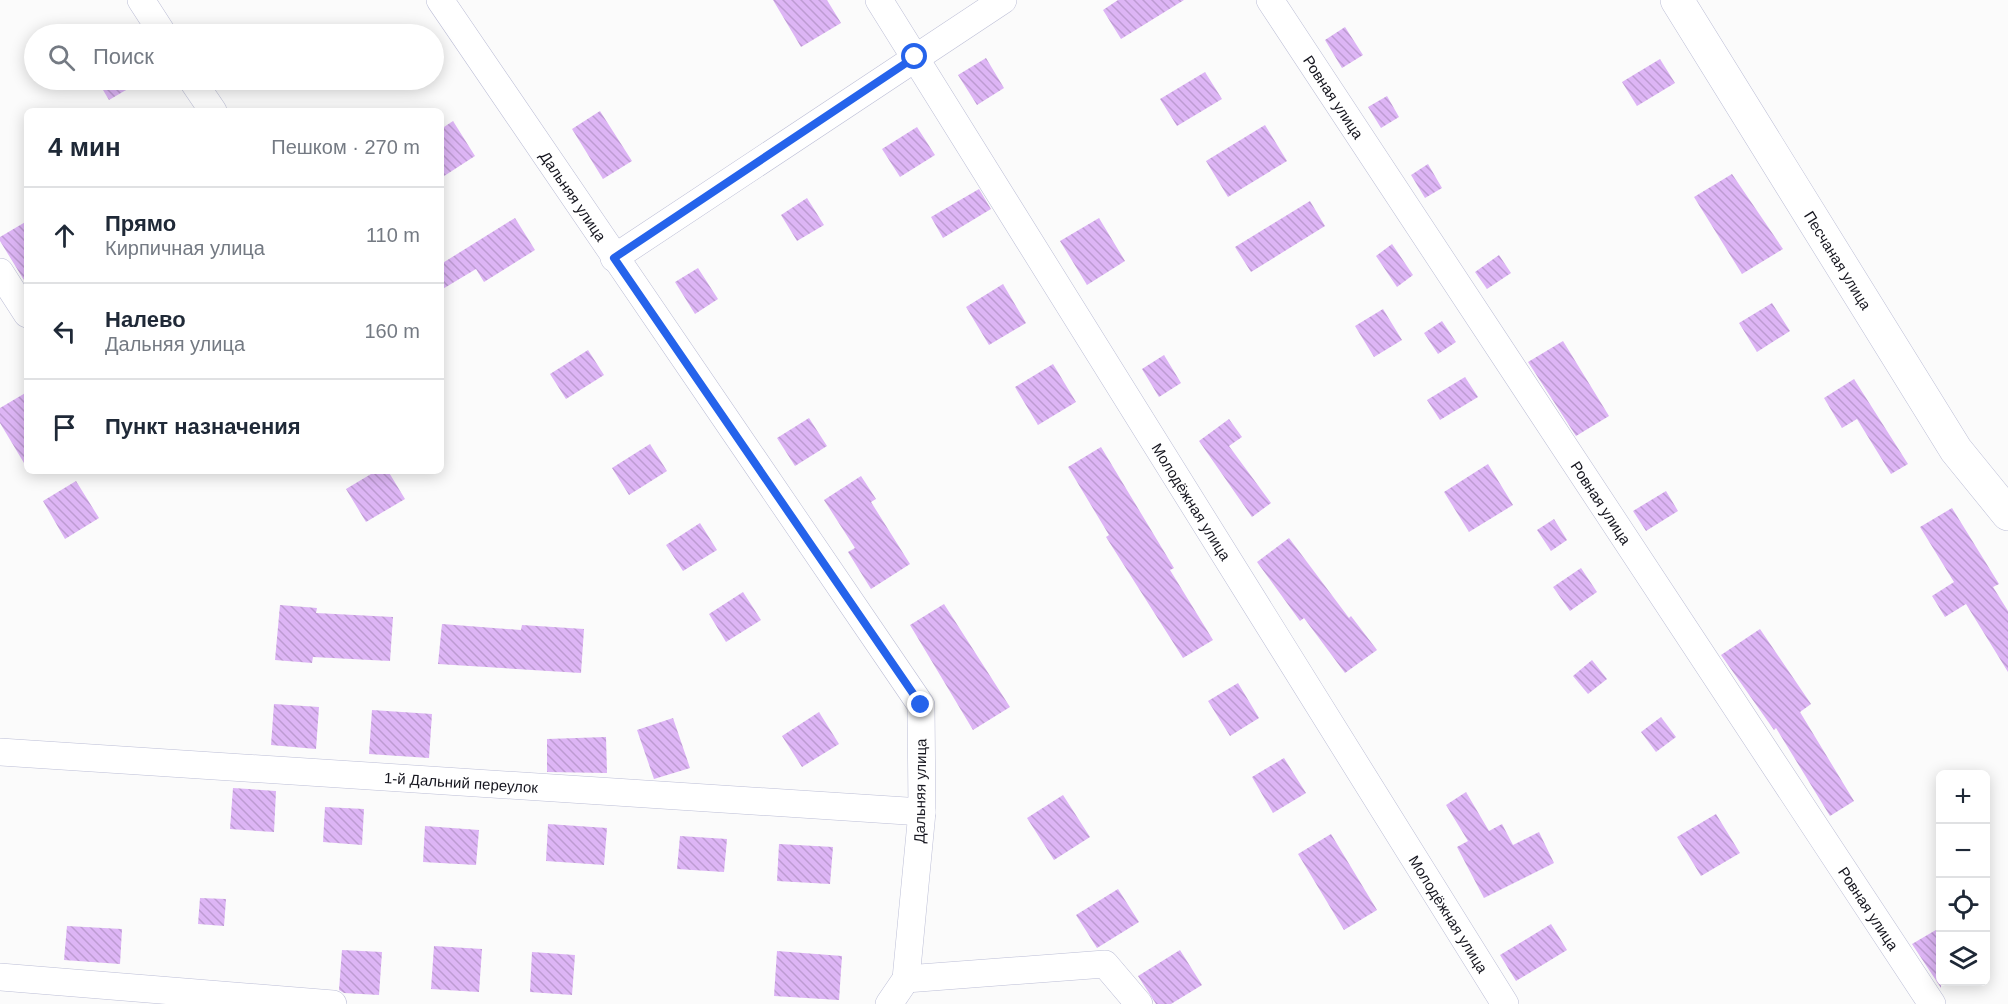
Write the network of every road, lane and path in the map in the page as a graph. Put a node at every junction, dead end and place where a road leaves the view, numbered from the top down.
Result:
1 (141, 0) edge
2 (440, 0) edge
3 (879, 0) edge
4 (1003, 0) edge
5 (1270, 0) edge
6 (1677, 0) edge
7 (157, 24) edge
8 (915, 57) junction
9 (199, 90) edge
10 (211, 108) edge
11 (614, 258) junction
12 (0, 272) edge
13 (24, 309) edge
14 (2008, 514) edge
15 (0, 752) edge
16 (922, 812) junction
17 (0, 977) edge
18 (906, 979) junction
19 (333, 1004) edge
20 (889, 1004) edge
21 (1139, 1004) edge
22 (1505, 1004) edge
23 (1932, 1004) edge

1 - 7 street
2 - 11 street, Дальняя улица
3 - 8 street, Молодёжная улица
4 - 8 street
5 - 23 street, Ровная улица
6 - 14 street, Песчаная улица
8 - 11 street
8 - 22 street, Молодёжная улица
9 - 10 street
11 - 16 street, Дальняя улица
12 - 13 street
15 - 16 street, 1-й Дальний переулок
16 - 18 street, Дальняя улица
17 - 19 street
18 - 20 street, Дальняя улица
18 - 21 street

